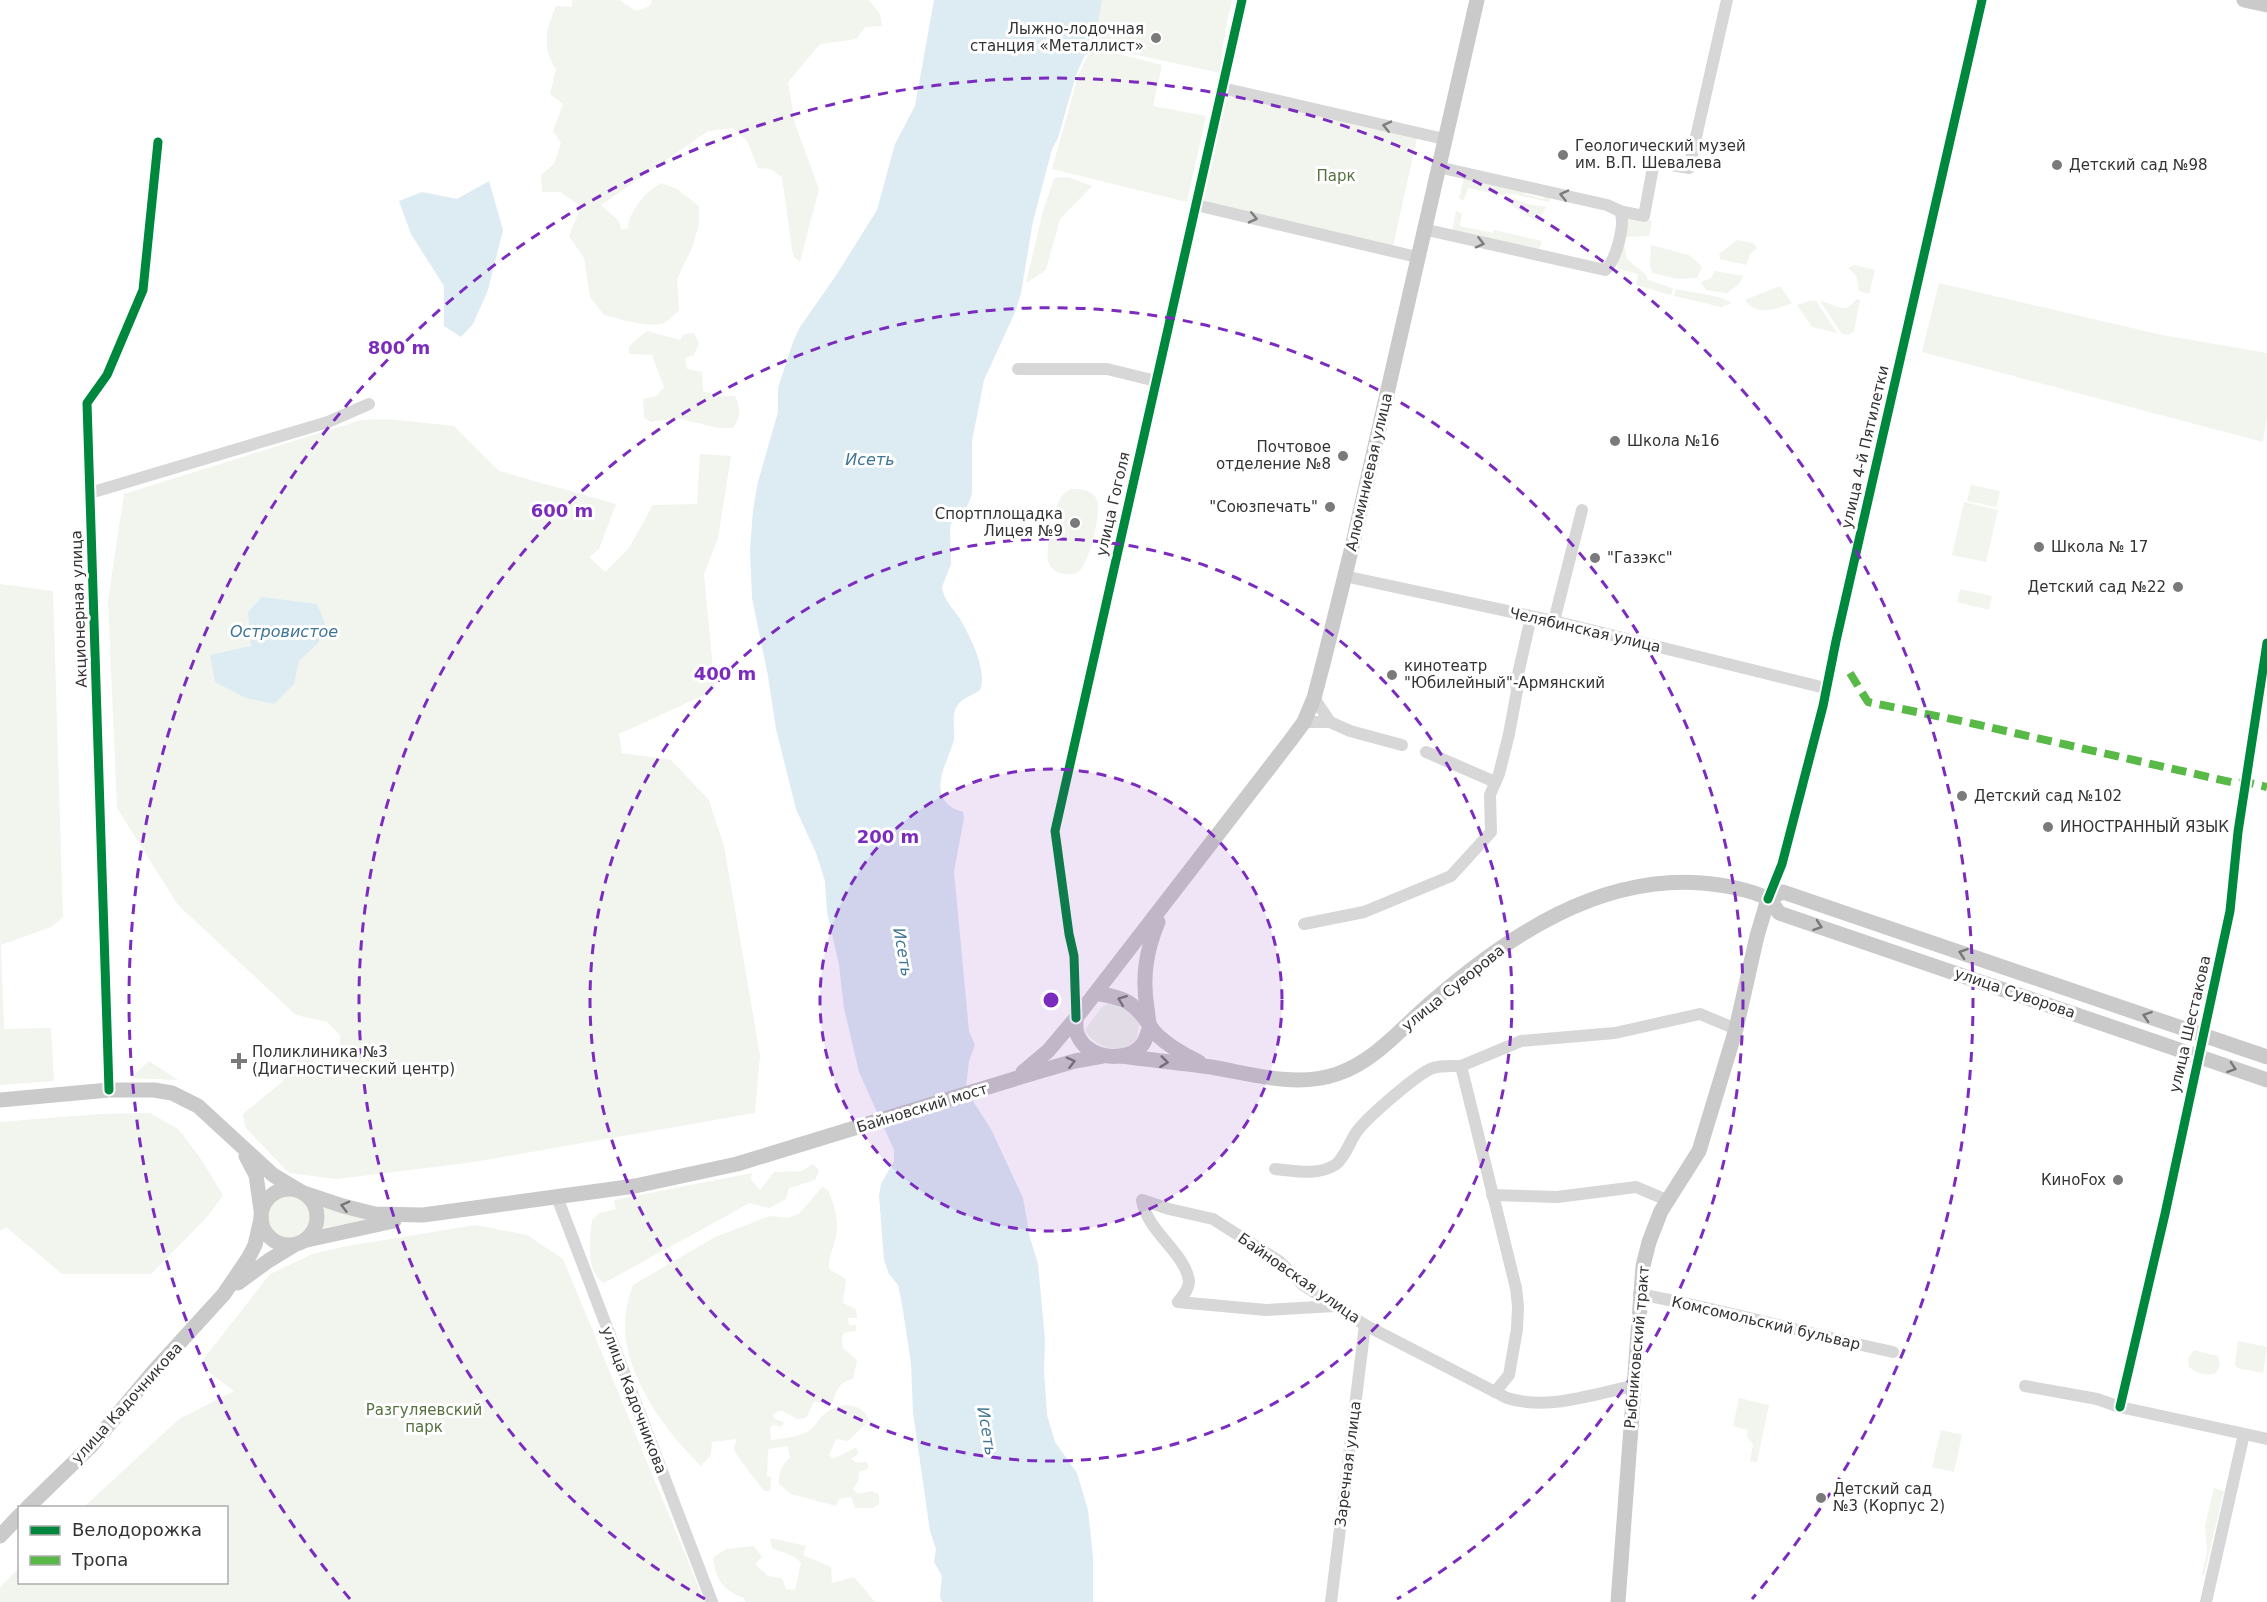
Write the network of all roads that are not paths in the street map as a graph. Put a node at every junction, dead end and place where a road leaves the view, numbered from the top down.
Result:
1 (1242, 0) edge
2 (1477, 0) edge
3 (1727, 0) edge
4 (1982, 0) edge
5 (2244, 0) edge
6 (2267, 5) edge
7 (1222, 88) junction
8 (1444, 139) junction
9 (158, 142) dead end
10 (1438, 167) junction
11 (1196, 205) junction
12 (1620, 211) junction
13 (1423, 229) junction
14 (1417, 257) junction
15 (1018, 369) dead end
16 (1156, 381) junction
17 (369, 404) dead end
18 (90, 493) junction
19 (1582, 510) dead end
20 (1344, 576) junction
21 (1531, 617) junction
22 (1554, 621) junction
23 (2267, 643) edge
24 (1826, 688) junction
25 (1314, 698) junction
26 (1304, 722) junction
27 (1330, 722) junction
28 (1402, 745) dead end
29 (1426, 752) dead end
30 (1495, 782) junction
31 (1768, 899) junction
32 (1167, 902) junction
33 (1304, 924) dead end
34 (1074, 956) junction
35 (1096, 993) junction
36 (1076, 1018) junction
37 (1150, 1026) junction
38 (1736, 1029) junction
39 (2203, 1035) junction
40 (1112, 1056) junction
41 (2198, 1056) junction
42 (2267, 1057) edge
43 (1461, 1066) junction
44 (1209, 1067) junction
45 (2267, 1080) edge
46 (994, 1086) junction
47 (108, 1090) junction
48 (0, 1100) edge
49 (239, 1144) junction
50 (1275, 1169) dead end
51 (301, 1192) junction
52 (1492, 1195) junction
53 (556, 1197) junction
54 (1669, 1201) junction
55 (423, 1215) junction
56 (261, 1216) junction
57 (301, 1242) junction
58 (224, 1294) junction
59 (1639, 1294) junction
60 (1335, 1306) junction
61 (1365, 1325) junction
62 (1893, 1352) dead end
63 (1633, 1386) junction
64 (2025, 1386) dead end
65 (1495, 1392) junction
66 (2120, 1407) junction
67 (2244, 1434) junction
68 (2267, 1439) edge
69 (29, 1506) edge
70 (18, 1517) edge
71 (0, 1536) edge
72 (712, 1602) edge
73 (1331, 1602) edge
74 (1618, 1602) edge
75 (2206, 1602) edge

1 - 7 street, улица Гоголя
2 - 8 main road, Алюминиевая улица
3 - 12 street
4 - 24 street, улица 4-й Пятилетки
5 - 6 main road
8 -> 7 street
7 - 11 street, улица Гоголя
8 - 10 main road, Алюминиевая улица
9 - 18 street, Акционерная улица
12 -> 10 street
10 - 13 main road, Алюминиевая улица
11 -> 14 street
11 - 16 street, улица Гоголя
13 -> 12 street
13 - 14 main road, Алюминиевая улица
14 - 20 main road, Алюминиевая улица
15 - 16 street
16 - 34 street, улица Гоголя
17 - 18 street
18 - 47 street, Акционерная улица
19 - 22 street
20 - 21 street, Челябинская улица
20 - 25 main road, Алюминиевая улица
21 - 22 street, Челябинская улица
21 - 30 street
22 - 24 street, Челябинская улица
23 - 39 street, улица Шестакова
24 - 31 street, улица 4-й Пятилетки
25 - 26 main road, Алюминиевая улица
25 - 27 street
26 - 27 street
26 - 32 main road, Алюминиевая улица
27 - 28 street
29 - 30 street
30 - 33 street
31 - 38 main road, Рыбниковский тракт
39 -> 31 main road, улица Суворова
31 -> 41 main road, улица Суворова
31 - 44 main road, улица Суворова
32 - 35 main road
32 - 37 main road
34 - 35 street
34 - 36 street, улица Гоголя
35 - 36 main road
37 -> 35 main road
36 - 40 main road
36 - 46 main road
37 - 40 main road
37 - 44 main road
38 - 43 street
38 - 54 main road, Рыбниковский тракт
39 - 41 street, улица Шестакова
39 - 42 main road, улица Суворова
40 -> 44 main road, улица Суворова
46 -> 40 main road
41 -> 45 main road, улица Суворова
41 - 66 street, улица Шестакова
43 - 50 street
43 - 52 street
46 - 53 main road, Байновский мост
47 - 48 main road
47 - 49 main road
49 - 51 main road
49 - 56 main road
55 -> 51 main road
51 - 56 main road
51 - 57 main road
52 - 54 street
52 - 65 street
53 - 55 main road
53 - 72 street, улица Кадочникова
54 - 59 main road, Рыбниковский тракт
55 - 57 main road
56 - 57 main road
56 - 58 main road
57 - 58 main road
58 - 69 main road, улица Кадочникова
59 - 62 street, Комсомольский бульвар
59 - 63 main road, Рыбниковский тракт
60 - 60 street, Байновская улица
60 - 61 street, Байновская улица
61 - 65 street, Байновская улица
61 - 73 street, Заречная улица
63 - 65 street, Байновская улица
63 - 74 main road, Рыбниковский тракт
64 - 66 street
66 - 67 street
67 - 68 street
67 - 75 street
70 - 71 main road

